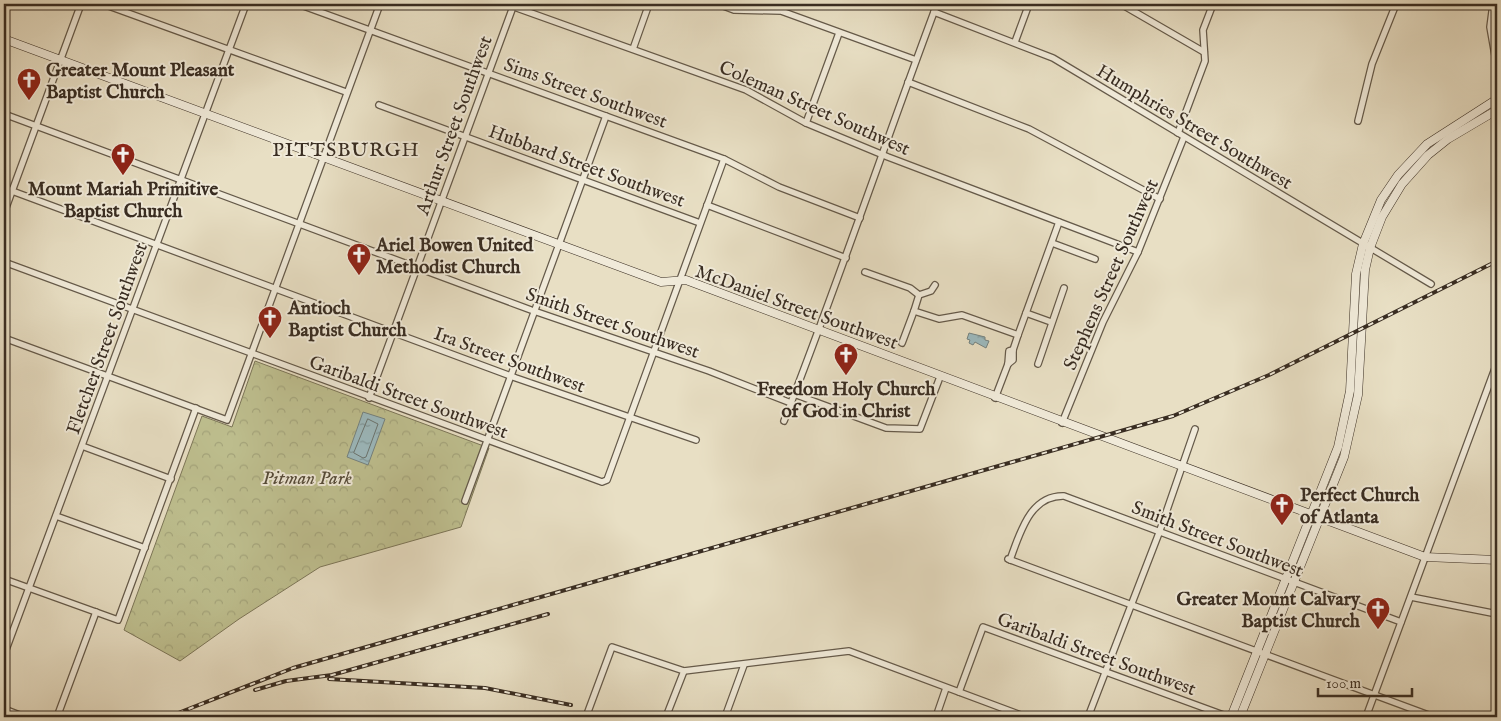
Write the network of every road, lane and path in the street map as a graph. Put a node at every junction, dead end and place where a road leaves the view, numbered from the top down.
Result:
1 (81, 4) edge
2 (103, 4) edge
3 (246, 4) edge
4 (298, 4) edge
5 (380, 4) edge
6 (506, 4) edge
7 (649, 4) edge
8 (718, 4) edge
9 (937, 4) edge
10 (1029, 4) edge
11 (1121, 4) edge
12 (1213, 4) edge
13 (1396, 4) edge
14 (1493, 4) edge
15 (514, 5) edge
16 (934, 12) junction
17 (370, 30) junction
18 (839, 33) junction
19 (4, 39) edge
20 (1015, 42) junction
21 (632, 49) junction
22 (229, 50) junction
23 (1204, 52) junction
24 (60, 60) junction
25 (916, 60) junction
26 (1497, 67) edge
27 (488, 73) junction
28 (908, 82) junction
29 (346, 92) junction
30 (1497, 99) edge
31 (379, 105) dead end
32 (1497, 110) edge
33 (4, 114) edge
34 (205, 114) junction
35 (606, 116) junction
36 (1358, 121) dead end
37 (806, 123) junction
38 (34, 127) junction
39 (1178, 133) junction
40 (465, 136) junction
41 (1184, 137) junction
42 (881, 155) junction
43 (323, 157) junction
44 (724, 159) junction
45 (180, 180) junction
46 (583, 180) junction
47 (4, 188) edge
48 (12, 192) junction
49 (441, 200) junction
50 (1160, 200) junction
51 (707, 205) junction
52 (4, 213) edge
53 (860, 218) junction
54 (1059, 222) junction
55 (700, 223) junction
56 (298, 224) junction
57 (1052, 243) junction
58 (560, 244) junction
59 (156, 246) junction
60 (1366, 246) junction
61 (1138, 252) junction
62 (846, 258) junction
63 (1095, 259) dead end
64 (4, 262) edge
65 (416, 268) junction
66 (865, 272) dead end
67 (680, 281) junction
68 (1431, 284) dead end
69 (935, 285) dead end
70 (1064, 288) dead end
71 (274, 289) junction
72 (919, 295) junction
73 (133, 310) junction
74 (914, 311) junction
75 (535, 312) junction
76 (1026, 313) junction
77 (1051, 322) junction
78 (820, 331) junction
79 (393, 332) junction
80 (1018, 335) junction
81 (4, 338) edge
82 (902, 343) dead end
83 (654, 352) junction
84 (251, 353) junction
85 (1497, 363) edge
86 (1038, 364) dead end
87 (108, 376) junction
88 (511, 376) junction
89 (940, 377) junction
90 (794, 394) junction
91 (369, 398) junction
92 (995, 398) junction
93 (791, 403) junction
94 (196, 408) junction
95 (630, 418) junction
96 (784, 421) dead end
97 (1062, 423) junction
98 (1195, 429) dead end
99 (487, 440) junction
100 (696, 440) dead end
101 (82, 446) junction
102 (1182, 467) junction
103 (171, 479) junction
104 (465, 501) dead end
105 (56, 516) junction
106 (1316, 516) junction
107 (1159, 533) junction
108 (145, 548) junction
109 (1425, 558) junction
110 (1497, 560) edge
111 (4, 579) edge
112 (1285, 580) junction
113 (1294, 583) junction
114 (29, 588) junction
115 (1411, 596) junction
116 (1131, 606) junction
117 (96, 612) junction
118 (1497, 614) edge
119 (1401, 622) junction
120 (1257, 651) junction
121 (1265, 654) junction
122 (4, 655) edge
123 (744, 665) junction
124 (684, 671) junction
125 (1105, 673) junction
126 (946, 688) junction
127 (959, 692) junction
128 (1374, 695) junction
129 (4, 709) edge
130 (25, 717) edge
131 (57, 717) edge
132 (586, 717) edge
133 (666, 717) edge
134 (724, 717) edge
135 (936, 717) edge
136 (1026, 717) edge
137 (1088, 717) edge
138 (1230, 717) edge
139 (1240, 717) edge
140 (1366, 717) edge
141 (1434, 717) edge

1 - 24 street
2 - 22 street
3 - 22 street, Fletcher Street Southwest
4 - 17 street, Sims Street Southwest
5 - 17 street
6 - 15 street, Coleman Street Southwest
7 - 21 street
8 - 18 street
9 - 16 street
10 - 20 street
11 - 23 street
12 - 23 street
13 - 36 street
14 - 26 street
15 - 21 street, Coleman Street Southwest
15 - 27 street, Arthur Street Southwest
16 - 20 street, Humphries Street Southwest
16 - 25 street
17 - 27 street, Sims Street Southwest
17 - 29 street
18 - 25 street
18 - 37 street
19 - 24 street, McDaniel Street Southwest
20 - 39 street, Humphries Street Southwest
21 - 37 street, Coleman Street Southwest
22 - 29 street
22 - 34 street, Fletcher Street Southwest
23 - 39 street
24 - 34 street, McDaniel Street Southwest
24 - 38 street
25 - 28 street
27 - 35 street, Sims Street Southwest
27 - 40 street, Arthur Street Southwest
28 - 42 street
28 - 50 street
29 - 43 street
30 - 60 street
31 - 40 street, Hubbard Street Southwest
32 - 60 street
33 - 38 street, Smith Street Southwest
34 - 43 street, McDaniel Street Southwest
34 - 45 street, Fletcher Street Southwest
35 - 44 street, Sims Street Southwest
35 - 46 street
37 - 42 street, Coleman Street Southwest
38 - 45 street, Smith Street Southwest
38 - 48 street
39 - 41 street, Humphries Street Southwest
40 - 46 street, Hubbard Street Southwest
40 - 49 street, Arthur Street Southwest
41 - 50 street, Stephens Street Southwest
41 - 60 street, Humphries Street Southwest
42 - 53 street
42 - 54 street, Coleman Street Southwest
43 - 49 street, McDaniel Street Southwest
43 - 56 street
44 - 51 street
44 - 53 street, Sims Street Southwest
45 - 56 street, Smith Street Southwest
45 - 59 street, Fletcher Street Southwest
46 - 55 street, Hubbard Street Southwest
46 - 58 street
47 - 48 street, Ira Street Southwest
48 - 52 street
48 - 59 street, Ira Street Southwest
49 - 58 street, McDaniel Street Southwest
49 - 65 street, Arthur Street Southwest
50 - 61 street, Stephens Street Southwest
51 - 55 street
51 - 62 street, Hubbard Street Southwest
53 - 62 street
54 - 57 street
54 - 61 street, Coleman Street Southwest
55 - 67 street
56 - 65 street, Smith Street Southwest
56 - 71 street
57 - 63 street
57 - 76 street
58 - 67 street, McDaniel Street Southwest
58 - 75 street
59 - 71 street, Ira Street Southwest
59 - 73 street, Fletcher Street Southwest
60 - 68 street, Humphries Street Southwest
60 - 106 street
61 - 97 street, Stephens Street Southwest
62 - 78 street
64 - 73 street, Garibaldi Street Southwest
65 - 75 street, Smith Street Southwest
65 - 79 street, Arthur Street Southwest
66 - 72 street
67 - 78 street, McDaniel Street Southwest
67 - 83 street
69 - 72 street
70 - 77 street
71 - 79 street, Ira Street Southwest
71 - 84 street
72 - 74 street
73 - 84 street, Garibaldi Street Southwest
73 - 87 street, Fletcher Street Southwest
74 - 80 street
74 - 82 street
75 - 83 street, Smith Street Southwest
75 - 88 street
76 - 77 street
76 - 80 street
77 - 86 street
78 - 89 street, McDaniel Street Southwest
78 - 90 street
79 - 88 street, Ira Street Southwest
79 - 91 street, Arthur Street Southwest
80 - 92 street
81 - 87 street
83 - 93 street, Smith Street Southwest
83 - 95 street
84 - 91 street, Garibaldi Street Southwest
84 - 94 street
85 - 109 street
87 - 94 street
87 - 101 street, Fletcher Street Southwest
88 - 95 street, Ira Street Southwest
88 - 99 street
89 - 90 street
89 - 92 street, McDaniel Street Southwest
90 - 93 street
91 - 99 street, Garibaldi Street Southwest
92 - 97 street, McDaniel Street Southwest
93 - 96 street
94 - 103 street
95 - 99 street, Garibaldi Street Southwest
95 - 100 street, Ira Street Southwest
97 - 102 street, McDaniel Street Southwest
98 - 102 street
99 - 104 street
101 - 103 street
101 - 105 street, Fletcher Street Southwest
102 - 106 street, McDaniel Street Southwest
102 - 107 street
103 - 108 street
105 - 108 street
105 - 114 street, Fletcher Street Southwest
106 - 109 street, McDaniel Street Southwest
106 - 112 street
106 - 113 street
107 - 112 street, Smith Street Southwest
107 - 116 street
107 - 116 street, Smith Street Southwest
108 - 117 street
109 - 110 street, McDaniel Street Southwest
109 - 115 street
111 - 114 street
112 - 113 street, Smith Street Southwest
112 - 120 street
113 - 119 street, Smith Street Southwest
113 - 121 street
114 - 117 street
114 - 122 street, Fletcher Street Southwest
115 - 118 street
115 - 119 street
116 - 120 street
116 - 125 street
117 - 131 street
119 - 128 street
120 - 121 street
120 - 138 street
121 - 128 street
121 - 139 street
123 - 124 street
123 - 126 street
123 - 134 street
124 - 132 street
124 - 133 street
125 - 127 street, Garibaldi Street Southwest
125 - 137 street
125 - 138 street, Garibaldi Street Southwest
126 - 127 street
126 - 135 street
127 - 136 street
128 - 140 street
128 - 141 street
129 - 130 street

